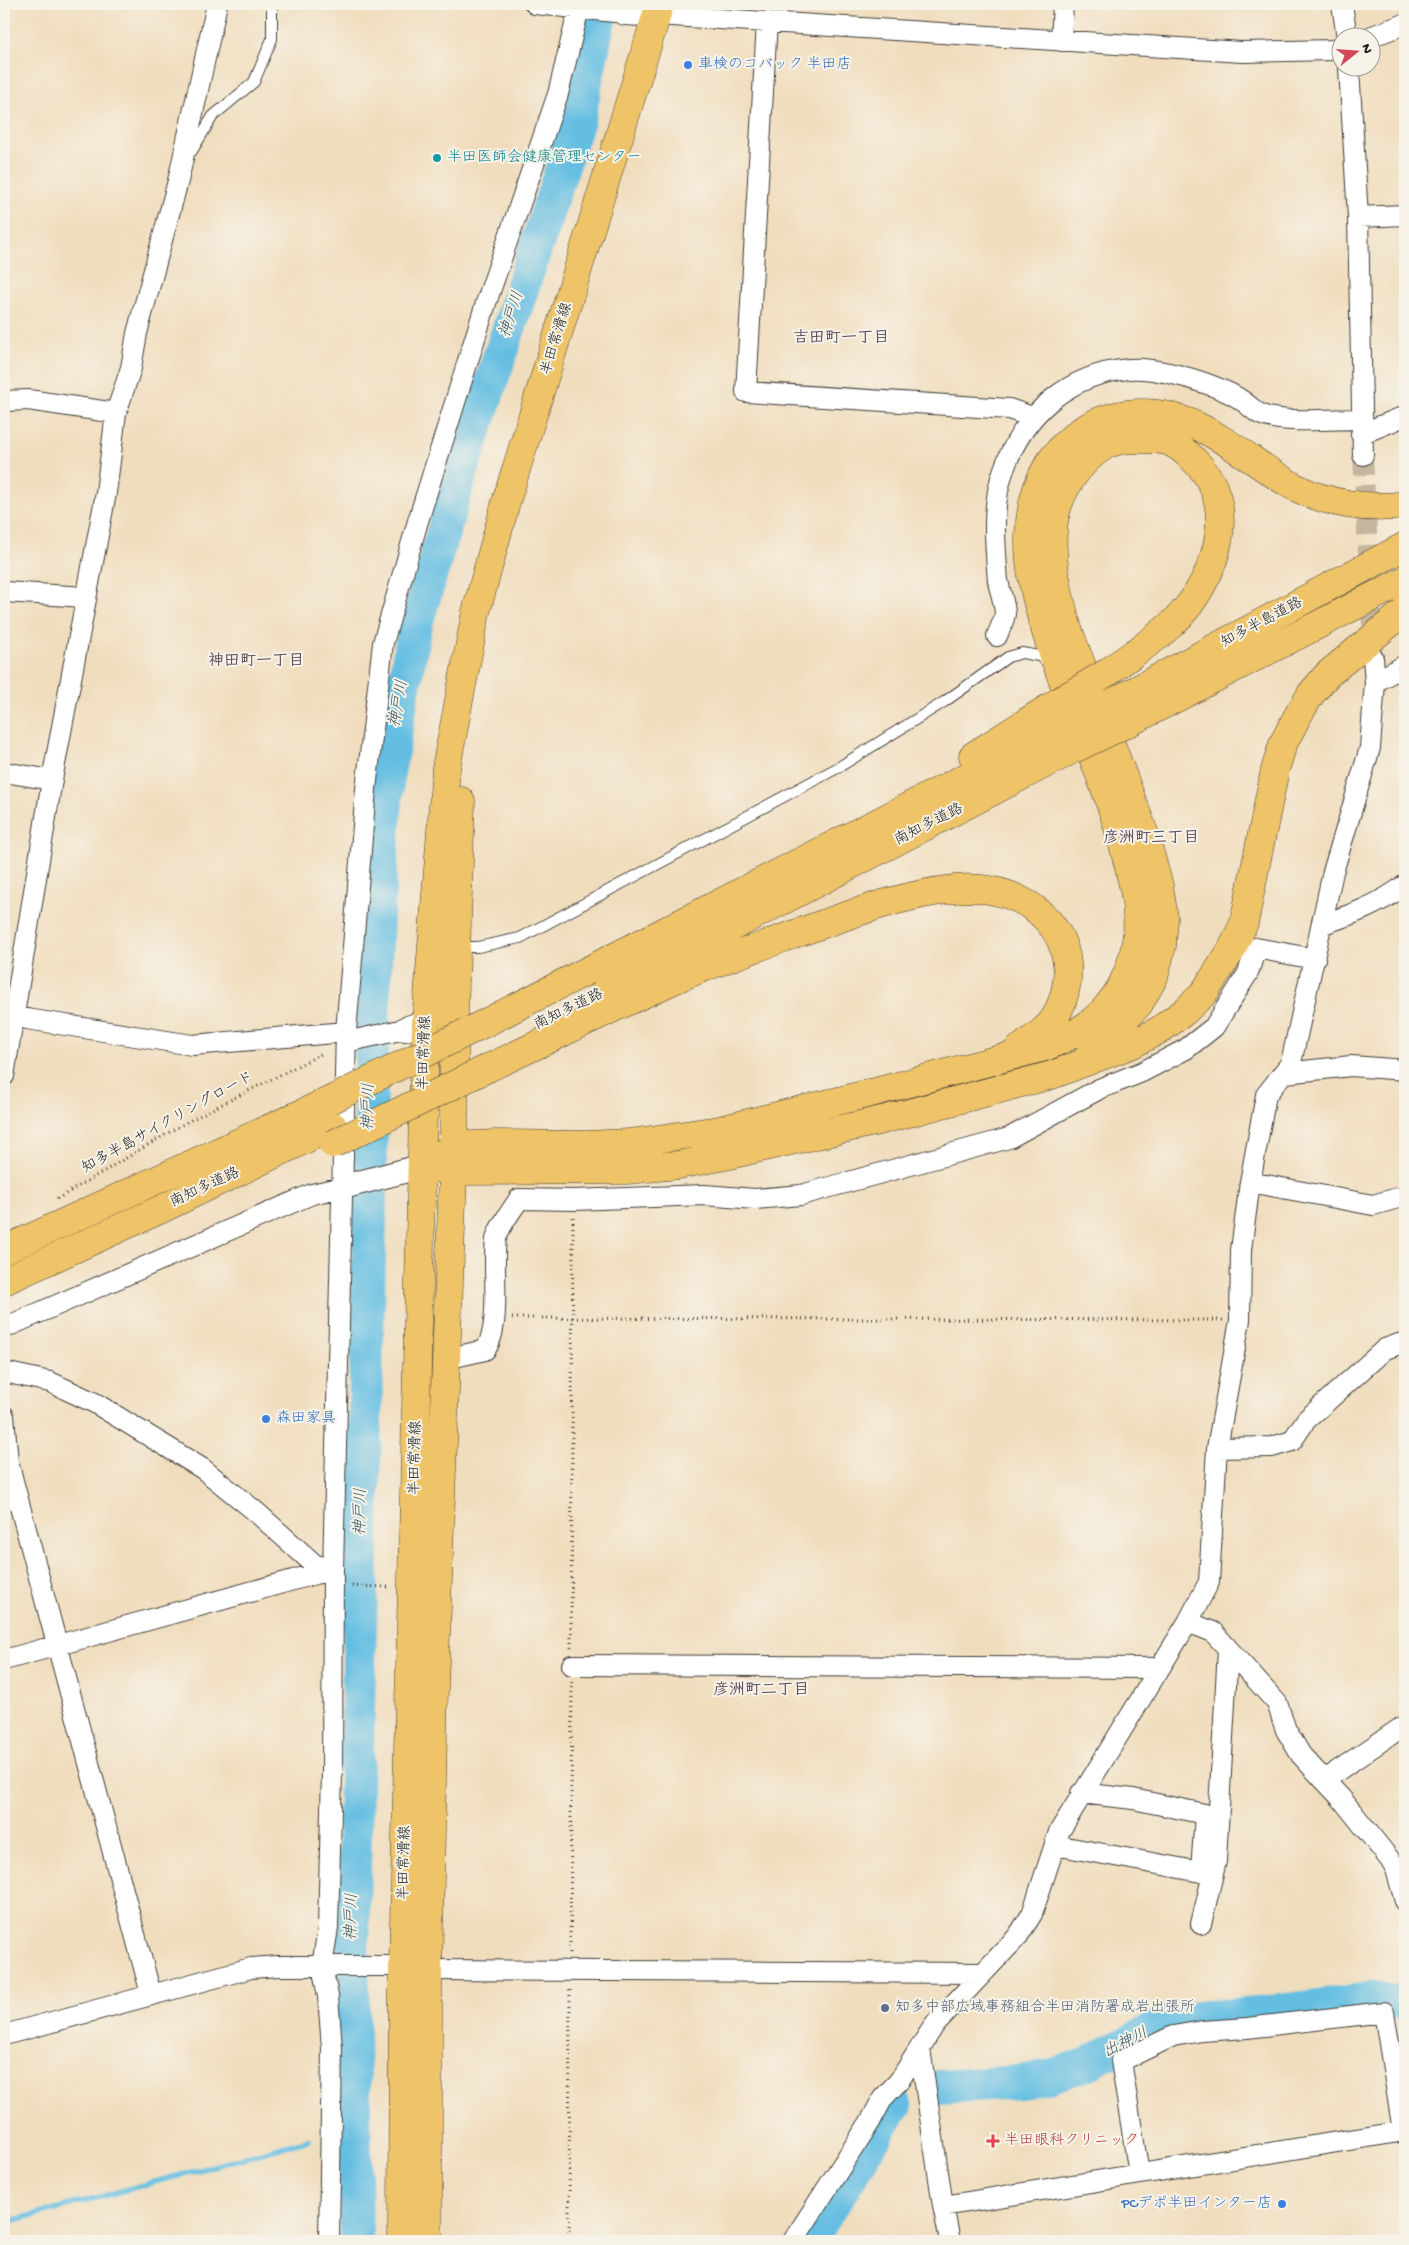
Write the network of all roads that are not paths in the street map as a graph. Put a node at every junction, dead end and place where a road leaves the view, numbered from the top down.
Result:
1 (217, 4) edge
2 (272, 4) edge
3 (535, 4) edge
4 (1063, 4) edge
5 (1342, 4) edge
6 (580, 6) edge
7 (659, 9) edge
8 (625, 13) joint
9 (767, 21) junction
10 (1405, 24) edge
11 (1346, 28) edge
12 (1382, 32) edge
13 (1061, 41) junction
14 (1332, 50) edge
15 (1350, 78) edge
16 (178, 181) junction
17 (1405, 215) edge
18 (1358, 217) junction
19 (4, 401) edge
20 (116, 413) junction
21 (1405, 416) edge
22 (1032, 417) junction
23 (1361, 426) junction
24 (1363, 455) tunnel mouth
25 (1405, 504) edge
26 (1405, 546) edge
27 (1405, 580) edge
28 (4, 592) edge
29 (86, 597) junction
30 (1405, 611) edge
31 (997, 636) dead end
32 (1373, 658) tunnel mouth
33 (1405, 665) edge
34 (1058, 671) junction
35 (464, 677) junction
36 (1375, 682) junction
37 (1123, 711) junction
38 (1065, 726) junction
39 (4, 772) edge
40 (52, 780) junction
41 (1405, 885) edge
42 (1323, 924) junction
43 (456, 947) junction
44 (1315, 958) junction
45 (9, 1015) edge
46 (415, 1025) junction
47 (349, 1038) junction
48 (1009, 1056) junction
49 (488, 1059) junction
50 (1082, 1063) junction
51 (1405, 1070) edge
52 (1285, 1072) junction
53 (4, 1076) edge
54 (332, 1123) junction
55 (453, 1159) junction
56 (413, 1169) junction
57 (1250, 1182) junction
58 (343, 1188) junction
59 (1405, 1196) edge
60 (4, 1250) edge
61 (4, 1281) edge
62 (4, 1328) edge
63 (1405, 1342) edge
64 (446, 1359) junction
65 (4, 1372) edge
66 (4, 1416) edge
67 (1217, 1448) junction
68 (333, 1578) junction
69 (1188, 1622) junction
70 (58, 1646) junction
71 (1228, 1649) junction
72 (4, 1660) edge
73 (572, 1665) road end
74 (1160, 1668) junction
75 (1405, 1725) edge
76 (1324, 1780) junction
77 (1081, 1794) junction
78 (1055, 1845) junction
79 (1405, 1901) edge
80 (1202, 1924) dead end
81 (328, 1966) junction
82 (404, 1967) junction
83 (983, 1973) junction
84 (151, 1994) junction
85 (4, 2035) edge
86 (920, 2048) junction
87 (1404, 2131) edge
88 (1139, 2174) junction
89 (943, 2206) junction
90 (329, 2241) edge
91 (402, 2241) edge
92 (428, 2241) edge
93 (793, 2241) edge
94 (950, 2241) edge

1 - 16 street
2 - 16 lane
3 - 6 street
4 - 13 street
5 - 11 street
6 - 8 street
6 - 47 street
7 - 8 street
7 - 9 street
7 - 35 main road, 半田常滑線
9 - 13 street
9 - 22 street
10 - 12 street
13 - 14 street
15 - 18 street
16 - 20 street
17 - 18 street
18 - 23 street
19 - 20 street
20 - 29 street
21 - 23 street
22 - 23 street
22 - 31 street
23 - 24 street
25 - 34 main road
26 - 37 main road, 知多半島道路
27 - 37 main road, 知多半島道路
28 - 29 street
29 - 40 street
30 - 50 main road
32 - 36 street
33 - 36 street
34 - 43 lane
34 - 48 main road
35 - 43 main road, 半田常滑線
35 - 46 main road, 半田常滑線
36 - 42 street
37 - 38 main road, 南知多道路, bridge
38 - 49 main road, 南知多道路
38 - 50 main road, bridge
38 - 54 main road, 南知多道路, bridge
39 - 40 street
40 - 45 street
41 - 42 street
42 - 44 street
43 - 55 main road, 半田常滑線
44 - 52 street
44 - 64 street
45 - 47 street
45 - 53 street
46 - 47 street
46 - 56 main road, 半田常滑線
47 - 58 street
48 - 49 main road
48 - 55 main road
49 - 54 main road, 南知多道路
50 - 55 main road
51 - 52 street
52 - 57 street
54 - 60 main road, 南知多道路
54 - 61 main road, 南知多道路
55 - 56 main road
55 - 64 main road, 半田常滑線
56 - 58 street
56 - 82 main road, 半田常滑線
57 - 59 street
57 - 67 street
58 - 62 street
58 - 68 street
63 - 67 street
64 - 82 main road, 半田常滑線
65 - 68 street
66 - 70 street
67 - 69 street
68 - 70 street
68 - 81 street
69 - 71 street
69 - 74 street
70 - 72 street
70 - 84 street
71 - 76 street
71 - 80 street
73 - 74 street
74 - 77 street
75 - 76 street
76 - 79 street
77 - 78 street
77 - 78 street
78 - 83 street
81 - 82 street
81 - 84 street
81 - 90 street
82 - 83 street
82 - 91 main road, 半田常滑線
82 - 92 main road, 半田常滑線
83 - 86 street
84 - 85 street
86 - 89 street
86 - 93 street
87 - 88 street
87 - 88 street
88 - 89 street
89 - 94 street

